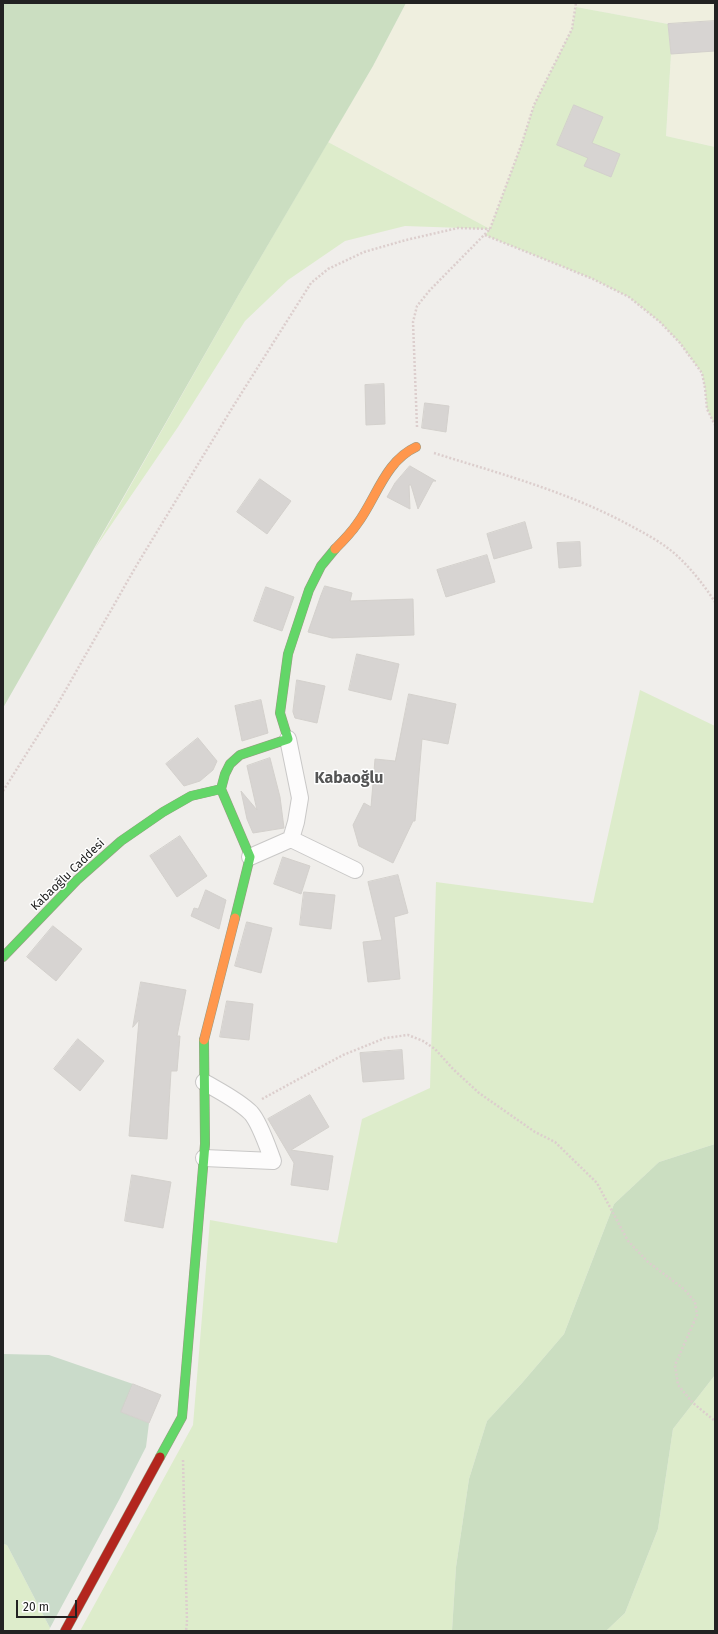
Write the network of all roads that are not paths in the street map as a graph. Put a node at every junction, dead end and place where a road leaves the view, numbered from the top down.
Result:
1 (416, 447) road end
2 (288, 739) junction
3 (221, 789) junction
4 (291, 839) junction
5 (250, 858) junction
6 (355, 870) dead end
7 (3, 958) edge
8 (204, 1082) junction
9 (204, 1158) junction
10 (65, 1631) edge

1 - 2 street
2 - 3 street
2 - 4 street
3 - 5 street
3 - 7 street, Kabaoğlu Caddesi
4 - 5 street
4 - 6 street
5 - 8 street
8 - 9 street
8 - 9 street
9 - 10 street

